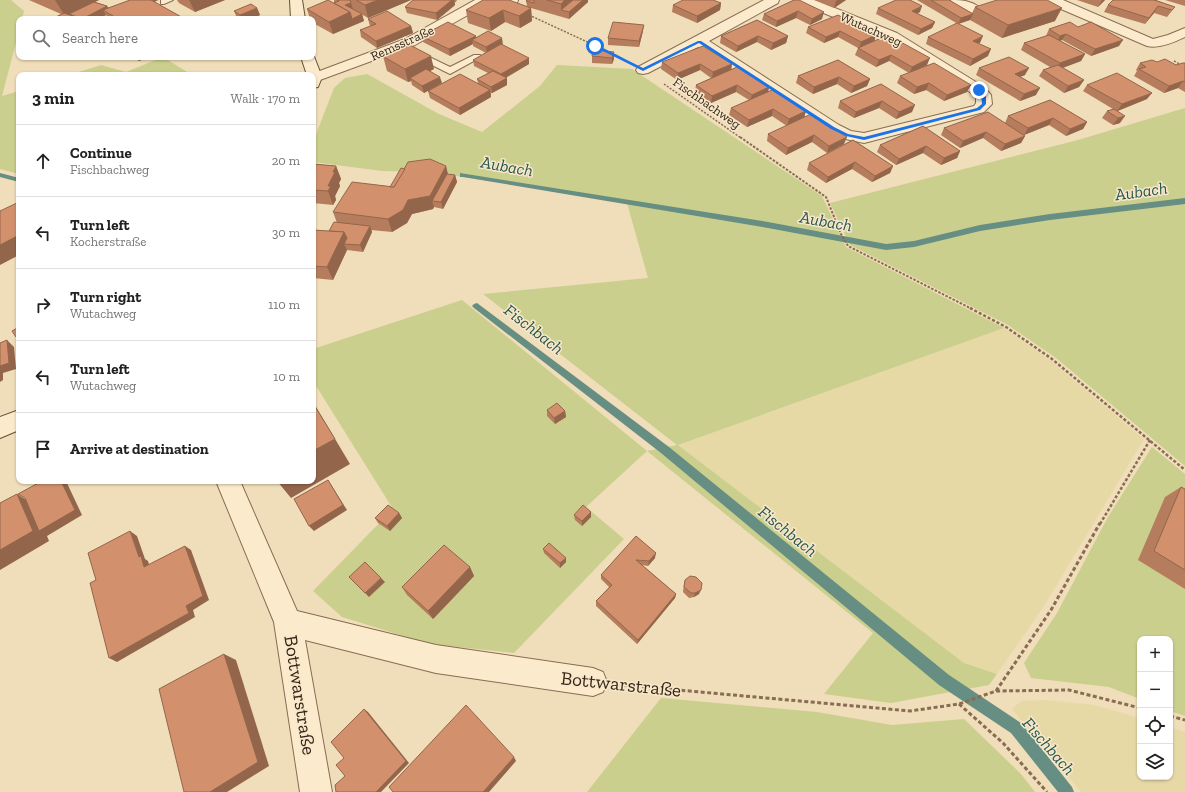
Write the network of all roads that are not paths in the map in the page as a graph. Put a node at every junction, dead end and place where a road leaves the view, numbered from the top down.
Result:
1 (296, 0) edge
2 (484, 0) edge
3 (500, 0) edge
4 (509, 0) edge
5 (512, 0) edge
6 (773, 0) edge
7 (804, 0) edge
8 (957, 0) edge
9 (1052, 0) edge
10 (976, 11) dead end
11 (298, 16) edge
12 (1185, 32) edge
13 (699, 42) junction
14 (400, 46) junction
15 (477, 57) edge
16 (309, 60) edge
17 (643, 70) road end
18 (312, 72) edge
19 (316, 79) edge
20 (16, 420) edge
21 (0, 428) edge
22 (229, 484) edge
23 (288, 622) junction
24 (593, 682) road end
25 (316, 792) edge

1 - 11 street
2 - 14 street, Remsstraße
3 - 4 street
4 - 5 street
6 - 13 street
7 - 13 street, Wutachweg
8 - 10 street
9 - 12 street
13 - 17 street
14 - 15 lane
14 - 19 street, Remsstraße
16 - 18 street
20 - 21 street
22 - 23 street, Bottwarstraße
23 - 24 street, Bottwarstraße
23 - 25 street, Bottwarstraße

